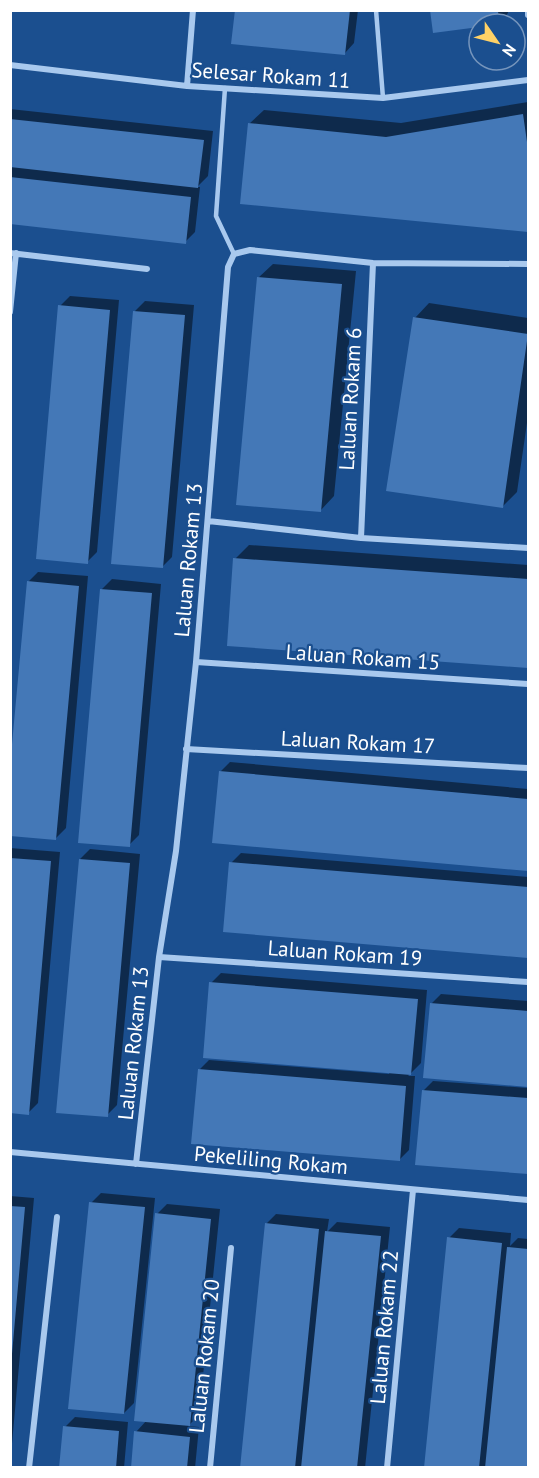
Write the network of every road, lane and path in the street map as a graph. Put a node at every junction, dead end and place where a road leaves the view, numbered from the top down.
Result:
1 (193, 10) edge
2 (376, 10) edge
3 (528, 10) edge
4 (528, 15) edge
5 (10, 65) edge
6 (528, 80) edge
7 (187, 86) junction
8 (225, 88) junction
9 (383, 98) junction
10 (13, 253) edge
11 (234, 254) junction
12 (373, 263) junction
13 (528, 264) edge
14 (147, 269) dead end
15 (10, 312) edge
16 (208, 521) junction
17 (361, 538) junction
18 (528, 548) edge
19 (196, 662) junction
20 (528, 684) edge
21 (186, 749) junction
22 (528, 768) edge
23 (159, 957) junction
24 (528, 982) edge
25 (10, 1152) edge
26 (136, 1164) junction
27 (413, 1190) junction
28 (528, 1200) edge
29 (57, 1217) dead end
30 (231, 1248) dead end
31 (29, 1467) edge
32 (210, 1467) edge
33 (387, 1467) edge

1 - 7 street
2 - 9 lane
3 - 4 street
5 - 7 street, Selesar Rokam 11
6 - 9 street, Selesar Rokam 11
7 - 8 street, Selesar Rokam 11
8 - 9 street, Selesar Rokam 11
8 - 11 lane
10 - 14 street
10 - 15 street
11 - 12 street
11 - 16 street, Laluan Rokam 13
12 - 13 street
12 - 17 street, Laluan Rokam 6
16 - 17 street
16 - 19 street, Laluan Rokam 13
17 - 18 street
19 - 20 street, Laluan Rokam 15
19 - 21 street, Laluan Rokam 13
21 - 22 street, Laluan Rokam 17
21 - 23 street, Laluan Rokam 13
23 - 24 street, Laluan Rokam 19
23 - 26 street, Laluan Rokam 13
25 - 26 street, Pekeliling Rokam
26 - 27 street, Pekeliling Rokam
27 - 28 street, Pekeliling Rokam
27 - 33 street, Laluan Rokam 22
29 - 31 street
30 - 32 street, Laluan Rokam 20

